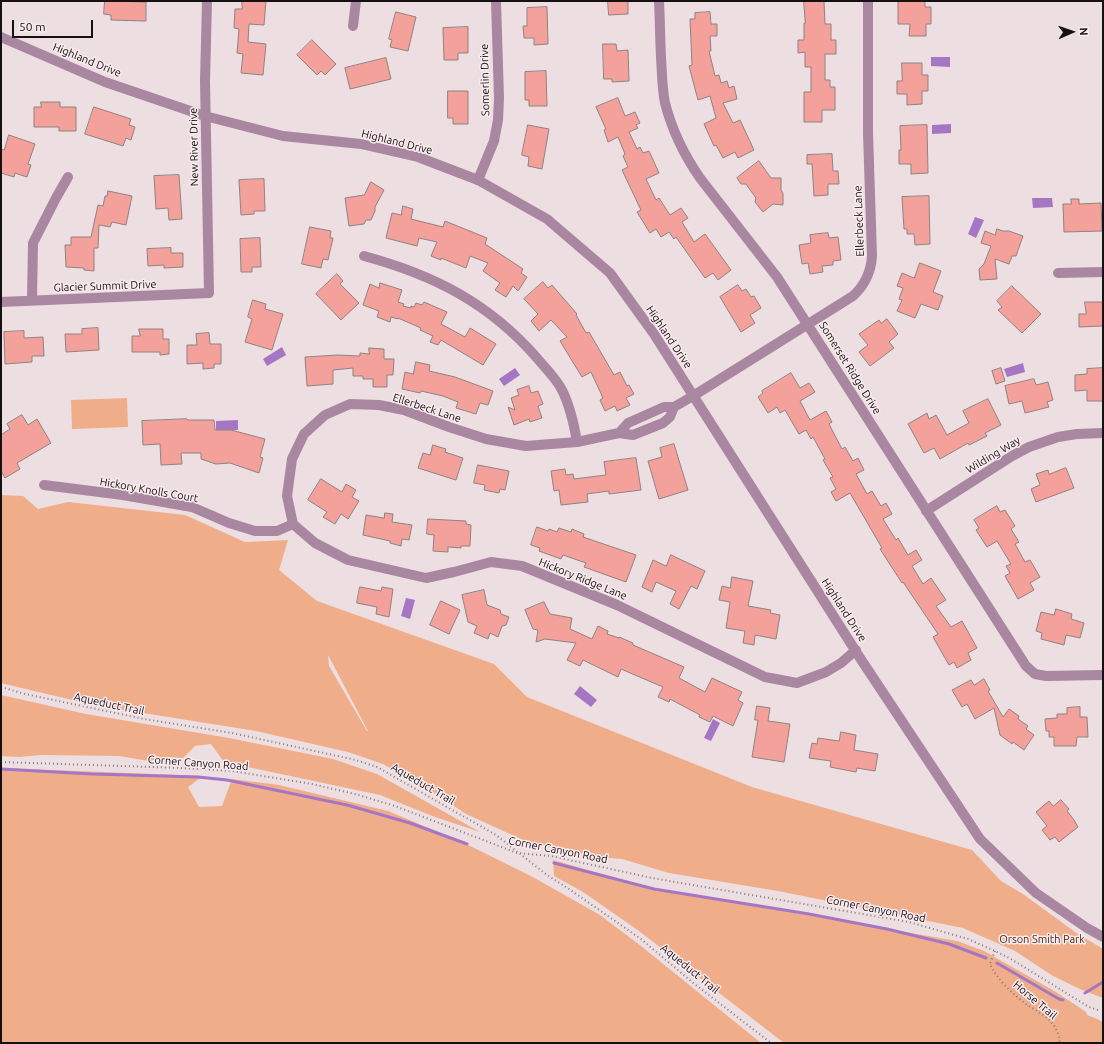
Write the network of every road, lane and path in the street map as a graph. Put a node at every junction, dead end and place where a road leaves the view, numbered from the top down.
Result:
1 (207, 1) edge
2 (356, 1) edge
3 (496, 1) edge
4 (659, 1) edge
5 (868, 1) edge
6 (353, 26) dead end
7 (1, 37) edge
8 (205, 116) junction
9 (68, 177) dead end
10 (478, 180) junction
11 (364, 256) dead end
12 (1103, 272) edge
13 (1058, 273) dead end
14 (209, 293) joint
15 (32, 300) junction
16 (1, 302) edge
17 (808, 325) junction
18 (693, 396) junction
19 (674, 407) junction
20 (619, 433) junction
21 (1103, 433) edge
22 (578, 442) junction
23 (44, 485) dead end
24 (926, 511) junction
25 (293, 524) junction
26 (856, 650) junction
27 (1103, 675) edge
28 (1, 687) edge
29 (1, 762) edge
30 (517, 853) junction
31 (1103, 937) edge
32 (995, 951) junction
33 (1098, 1010) dead end
34 (771, 1043) edge
35 (1060, 1043) edge

1 - 8 street, New River Drive
2 - 6 street
3 - 10 street, Somerlin Drive
4 - 17 street, Somerset Ridge Drive
5 - 17 street, Ellerbeck Lane
7 - 8 street, Highland Drive
8 - 10 street, Highland Drive
8 - 14 street, New River Drive
9 - 15 street
10 - 18 street, Highland Drive
11 - 22 street
12 - 13 street
14 - 15 street, Glacier Summit Drive
15 - 16 street, Glacier Summit Drive
17 - 18 street, Ellerbeck Lane
17 - 24 street, Somerset Ridge Drive
18 - 19 street, Ellerbeck Lane
18 - 26 street, Highland Drive
19 - 20 street, Ellerbeck Lane
19 - 20 street, Ellerbeck Lane
20 - 22 street, Ellerbeck Lane
21 - 24 street, Wilding Way
22 - 25 street, Ellerbeck Lane
23 - 25 street, Hickory Knolls Court
24 - 27 street, Somerset Ridge Drive
25 - 26 street, Hickory Ridge Lane
26 - 31 street, Highland Drive
28 - 30 path, Aqueduct Trail
29 - 30 path, Corner Canyon Road
30 - 32 path, Corner Canyon Road
30 - 34 path, Aqueduct Trail
32 - 33 path, Corner Canyon Road
32 - 35 path, Horse Trail

